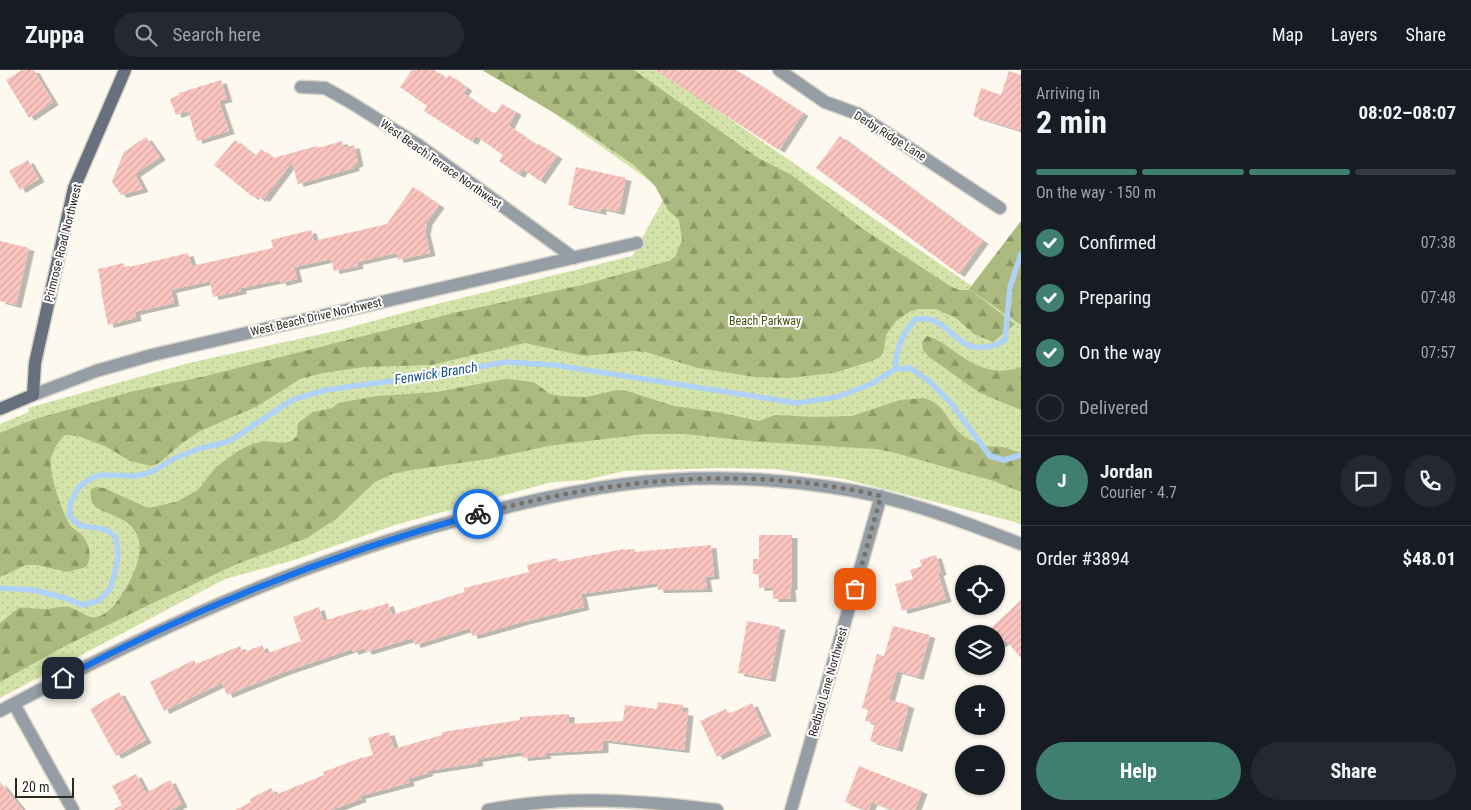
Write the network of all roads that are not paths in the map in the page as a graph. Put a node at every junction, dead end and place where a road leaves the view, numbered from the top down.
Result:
1 (125, 70) edge
2 (779, 70) edge
3 (301, 87) dead end
4 (1000, 208) dead end
5 (637, 243) dead end
6 (574, 258) junction
7 (33, 395) junction
8 (0, 409) edge
9 (881, 496) junction
10 (1021, 544) edge
11 (14, 704) junction
12 (0, 712) edge
13 (73, 810) edge
14 (488, 810) edge
15 (717, 810) edge
16 (791, 810) edge

1 - 7 street, Primrose Road Northwest
2 - 4 street, Derby Ridge Lane
3 - 6 street, West Beach Terrace Northwest
5 - 6 street, West Beach Drive Northwest
6 - 7 street, West Beach Drive Northwest
7 - 8 street, West Beach Drive Northwest
9 - 10 street
9 - 11 street
9 - 16 street, Redbud Lane Northwest
11 - 12 street
11 - 13 street
14 - 15 street

